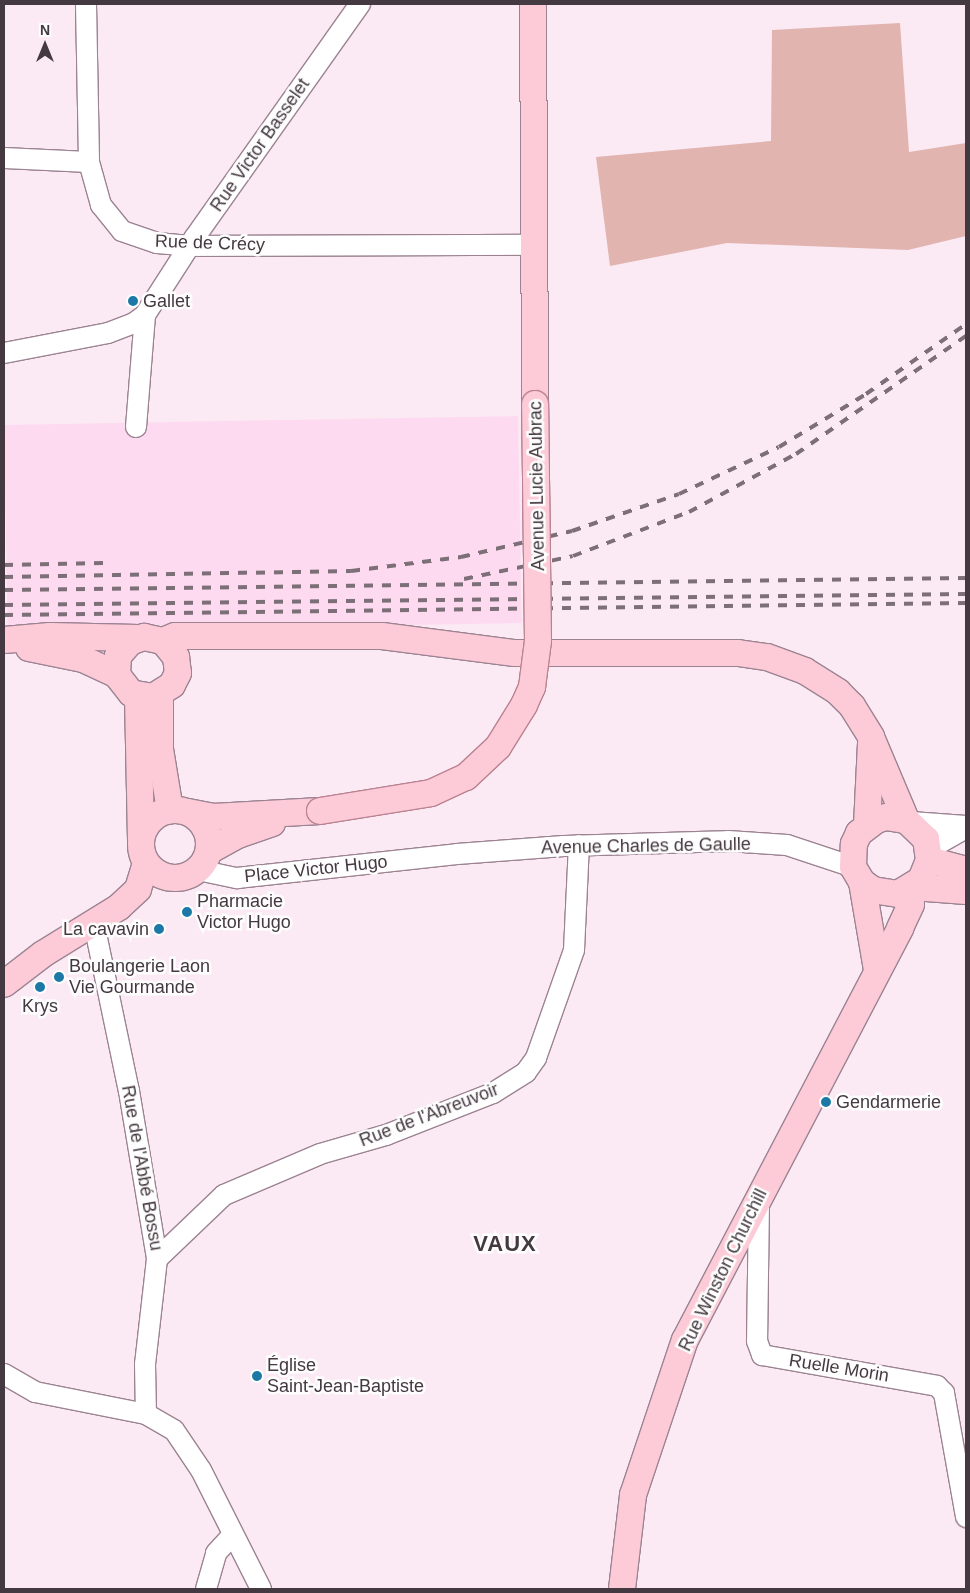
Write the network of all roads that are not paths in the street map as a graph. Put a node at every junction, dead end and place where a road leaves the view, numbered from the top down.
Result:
1 (86, 4) edge
2 (360, 4) edge
3 (533, 4) edge
4 (4, 158) edge
5 (89, 162) junction
6 (537, 245) junction
7 (190, 246) junction
8 (145, 315) junction
9 (4, 353) edge
10 (136, 427) dead end
11 (138, 638) junction
12 (243, 638) junction
13 (4, 640) edge
14 (163, 641) junction
15 (4, 644) edge
16 (178, 667) junction
17 (117, 675) junction
18 (149, 696) junction
19 (871, 737) junction
20 (179, 811) junction
21 (312, 812) junction
22 (908, 821) junction
23 (867, 825) junction
24 (966, 827) edge
25 (141, 838) junction
26 (579, 845) junction
27 (929, 854) junction
28 (435, 856) joint
29 (204, 860) junction
30 (146, 863) junction
31 (966, 870) edge
32 (858, 874) junction
33 (170, 879) junction
34 (138, 888) junction
35 (912, 888) junction
36 (966, 891) edge
37 (94, 924) junction
38 (877, 970) junction
39 (4, 984) edge
40 (759, 1198) junction
41 (157, 1259) junction
42 (4, 1374) edge
43 (146, 1414) junction
44 (966, 1518) edge
45 (232, 1536) junction
46 (206, 1589) edge
47 (261, 1589) edge
48 (622, 1589) edge

1 - 5 street, Rue de Crécy
2 - 7 street, Rue Victor Basselet
3 - 6 main road, Avenue Lucie Aubrac
4 - 5 street
5 - 7 street, Rue de Crécy
6 - 7 street, Rue de Crécy
6 - 21 main road, Avenue Lucie Aubrac, bridge
7 - 8 street, Rue Victor Basselet
8 - 9 street, Rue Victor Basselet
8 - 10 street
11 - 13 main road
11 - 14 main road
11 - 17 main road
12 - 14 main road
12 - 16 main road
12 - 19 main road
14 - 16 main road
15 - 17 main road
16 - 18 main road
17 - 18 main road
18 - 20 main road
18 - 25 main road
19 - 22 main road
19 - 23 main road
20 - 21 main road, Avenue Lucie Aubrac
20 - 25 main road
20 - 29 main road
21 - 29 main road, Avenue Lucie Aubrac
22 - 23 main road
22 - 24 street
22 - 27 main road
23 - 32 main road
24 - 27 street
25 - 30 main road
26 - 28 street, Avenue Charles de Gaulle
26 - 32 street, Avenue Charles de Gaulle
26 - 41 street, Rue de l'Abreuvoir
27 - 31 main road
27 - 35 main road
28 - 29 street, Place Victor Hugo
29 - 33 main road
30 - 33 main road
30 - 34 main road
32 - 35 main road
32 - 38 main road
33 - 34 main road
34 - 37 main road
35 - 36 main road
35 - 38 main road, Rue Winston Churchill
37 - 39 main road
37 - 41 street, Rue de l'Abbé Bossu
38 - 40 main road, Rue Winston Churchill
40 - 44 street, Ruelle Morin
40 - 48 main road, Rue Winston Churchill
41 - 43 street, Rue de l'Abbé Bossu
42 - 43 street
43 - 45 street
45 - 46 street
45 - 47 street

